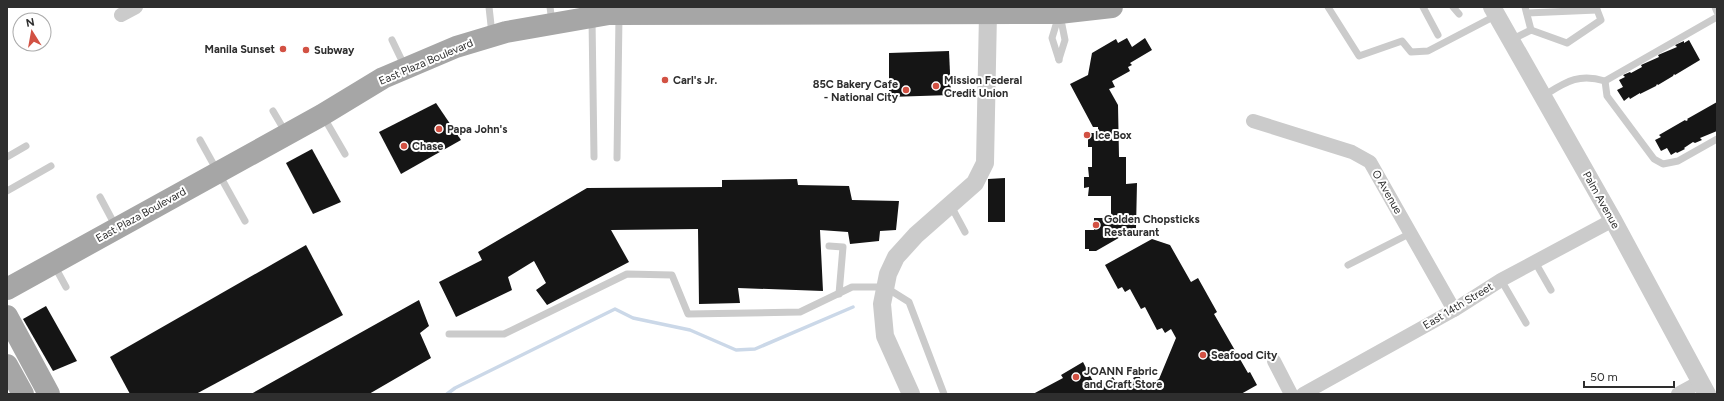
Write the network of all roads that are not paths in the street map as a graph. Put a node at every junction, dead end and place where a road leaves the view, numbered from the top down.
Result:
1 (136, 7) edge
2 (489, 7) edge
3 (1112, 7) edge
4 (1328, 7) edge
5 (1423, 7) edge
6 (1453, 7) edge
7 (1715, 7) edge
8 (1596, 9) edge
9 (805, 10) edge
10 (879, 10) edge
11 (950, 10) edge
12 (988, 10) edge
13 (1070, 10) edge
14 (1526, 10) edge
15 (1495, 11) edge
16 (1717, 12) edge
17 (607, 13) edge
18 (1459, 14) dead end
19 (121, 15) dead end
20 (551, 15) edge
21 (1717, 17) edge
22 (1531, 30) junction
23 (1438, 35) dead end
24 (492, 36) junction
25 (392, 40) dead end
26 (1511, 40) junction
27 (405, 68) junction
28 (1605, 81) junction
29 (1543, 96) junction
30 (273, 111) dead end
31 (322, 115) junction
32 (1253, 121) dead end
33 (287, 134) junction
34 (1717, 139) edge
35 (200, 140) dead end
36 (26, 146) dead end
37 (345, 154) dead end
38 (7, 157) edge
39 (594, 157) dead end
40 (617, 158) dead end
41 (51, 166) dead end
42 (218, 172) junction
43 (7, 191) edge
44 (100, 197) dead end
45 (950, 205) junction
46 (1612, 220) junction
47 (245, 221) dead end
48 (117, 228) junction
49 (965, 232) dead end
50 (1411, 233) junction
51 (829, 246) dead end
52 (1535, 262) junction
53 (53, 264) junction
54 (1348, 265) dead end
55 (1501, 280) junction
56 (66, 287) dead end
57 (885, 287) junction
58 (7, 289) edge
59 (1551, 290) dead end
60 (839, 294) junction
61 (1454, 310) junction
62 (7, 316) edge
63 (1526, 323) dead end
64 (449, 334) dead end
65 (1274, 361) dead end
66 (7, 365) edge
67 (1703, 388) edge
68 (23, 394) edge
69 (49, 394) edge
70 (910, 394) edge
71 (944, 394) edge
72 (1291, 394) edge
73 (1303, 394) edge
74 (1678, 394) edge

1 - 19 street
2 - 24 lane
3 - 13 main road, East Plaza Boulevard
4 - 15 lane
5 - 23 lane
6 - 18 lane
7 - 16 lane
8 - 14 lane
8 - 22 lane
9 - 10 main road, East Plaza Boulevard
9 - 17 main road, East Plaza Boulevard
10 - 11 main road, East Plaza Boulevard
11 - 12 main road, East Plaza Boulevard
12 - 13 main road, East Plaza Boulevard
12 - 45 street
13 - 13 lane
14 - 22 lane
15 - 26 street, Palm Avenue
17 - 20 main road, East Plaza Boulevard
17 - 39 lane
17 - 40 lane
20 - 24 main road, East Plaza Boulevard
21 - 28 lane
22 - 26 lane
24 - 27 main road, East Plaza Boulevard
25 - 27 lane
26 - 29 street, Palm Avenue
27 - 31 main road, East Plaza Boulevard
28 - 29 lane
28 - 34 lane
29 - 46 street, Palm Avenue
30 - 33 lane
31 - 33 main road, East Plaza Boulevard
31 - 37 lane
32 - 50 street, O Avenue
33 - 42 main road, East Plaza Boulevard
35 - 42 lane
36 - 38 lane
41 - 43 lane
42 - 47 lane
42 - 48 main road, East Plaza Boulevard
44 - 48 lane
45 - 49 lane
45 - 57 street
46 - 52 street, East 14th Street
46 - 67 street, Palm Avenue
48 - 53 main road, East Plaza Boulevard
50 - 54 lane
50 - 61 street, O Avenue
51 - 60 lane
52 - 55 street, East 14th Street
52 - 59 lane
53 - 56 lane
53 - 58 main road, East Plaza Boulevard
55 - 61 street, East 14th Street
55 - 63 lane
57 - 60 lane
57 - 70 street
57 - 71 lane
60 - 64 lane
61 - 73 street, East 14th Street
62 - 69 main road
65 - 72 street
66 - 68 main road
67 - 74 street

